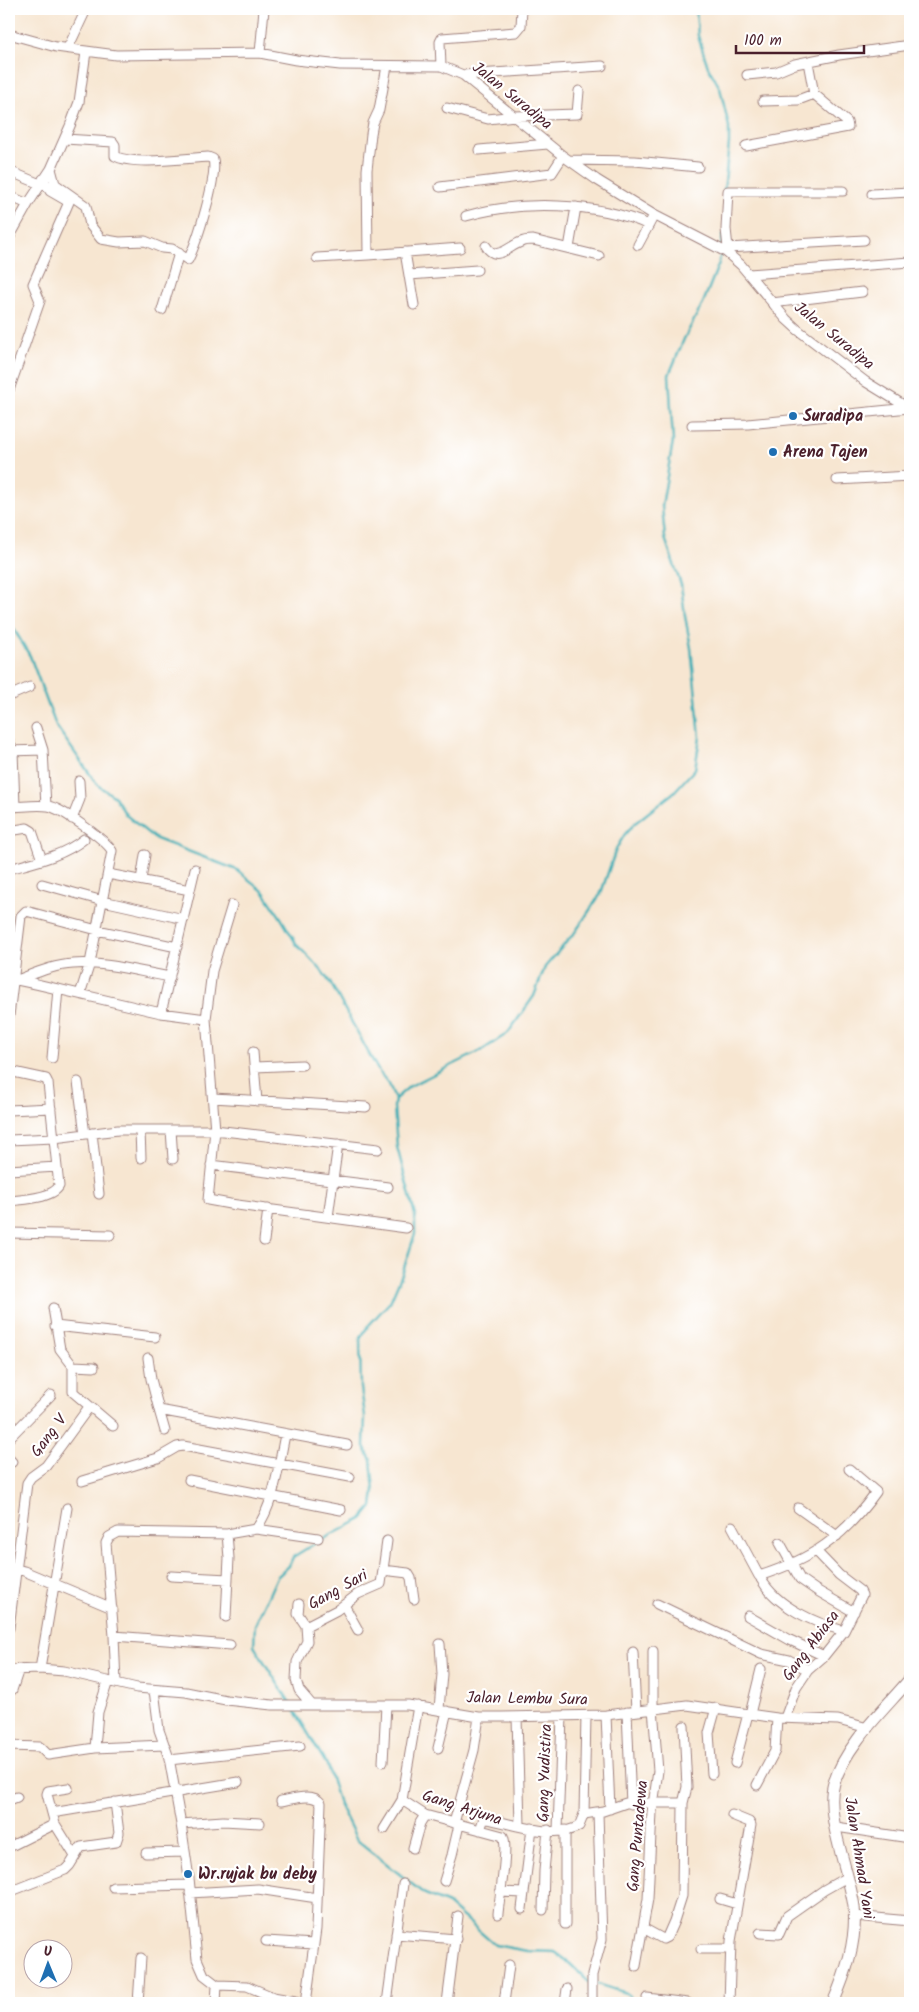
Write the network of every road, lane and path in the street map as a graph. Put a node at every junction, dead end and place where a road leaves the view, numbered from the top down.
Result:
1 (84, 9) edge
2 (264, 9) edge
3 (522, 9) edge
4 (9, 34) edge
5 (910, 45) edge
6 (68, 48) junction
7 (86, 52) junction
8 (260, 53) junction
9 (808, 62) junction
10 (387, 66) junction
11 (441, 66) junction
12 (602, 66) dead end
13 (463, 75) junction
14 (747, 75) dead end
15 (578, 91) dead end
16 (814, 94) junction
17 (763, 101) dead end
18 (447, 108) dead end
19 (515, 116) junction
20 (65, 139) junction
21 (548, 144) junction
22 (746, 146) dead end
23 (479, 150) dead end
24 (566, 158) junction
25 (698, 167) dead end
26 (51, 169) junction
27 (9, 171) edge
28 (42, 182) junction
29 (440, 187) dead end
30 (843, 191) dead end
31 (910, 192) edge
32 (872, 194) dead end
33 (9, 196) edge
34 (28, 204) junction
35 (576, 207) junction
36 (654, 215) junction
37 (466, 216) dead end
38 (649, 224) junction
39 (9, 238) edge
40 (864, 240) dead end
41 (638, 245) dead end
42 (486, 246) dead end
43 (460, 248) dead end
44 (569, 248) junction
45 (728, 251) junction
46 (405, 252) junction
47 (178, 253) junction
48 (368, 255) junction
49 (599, 256) dead end
50 (316, 258) dead end
51 (910, 262) edge
52 (477, 270) dead end
53 (749, 274) junction
54 (409, 275) junction
55 (862, 292) dead end
56 (772, 303) junction
57 (414, 305) dead end
58 (162, 310) dead end
59 (9, 390) edge
60 (909, 408) edge
61 (692, 426) dead end
62 (910, 476) edge
63 (837, 480) dead end
64 (30, 687) dead end
65 (9, 696) edge
66 (36, 728) dead end
67 (9, 741) edge
68 (43, 750) junction
69 (11, 751) edge
70 (79, 781) dead end
71 (46, 806) junction
72 (12, 807) edge
73 (72, 819) junction
74 (9, 831) edge
75 (84, 839) dead end
76 (145, 855) dead end
77 (42, 860) junction
78 (9, 869) edge
79 (195, 869) dead end
80 (108, 874) junction
81 (141, 880) junction
82 (42, 884) dead end
83 (190, 890) junction
84 (103, 901) junction
85 (232, 904) dead end
86 (184, 919) junction
87 (96, 930) junction
88 (177, 947) junction
89 (90, 964) junction
90 (170, 976) junction
91 (13, 982) edge
92 (58, 989) junction
93 (80, 994) junction
94 (161, 1013) junction
95 (9, 1016) edge
96 (206, 1018) junction
97 (254, 1052) dead end
98 (52, 1058) dead end
99 (302, 1065) dead end
100 (254, 1067) junction
101 (9, 1071) edge
102 (78, 1082) dead end
103 (213, 1098) junction
104 (257, 1101) junction
105 (366, 1107) dead end
106 (51, 1108) junction
107 (9, 1110) edge
108 (140, 1130) junction
109 (171, 1130) junction
110 (215, 1130) junction
111 (88, 1133) junction
112 (54, 1138) junction
113 (9, 1140) edge
114 (338, 1144) junction
115 (378, 1149) dead end
116 (141, 1158) dead end
117 (173, 1159) dead end
118 (211, 1166) junction
119 (57, 1167) junction
120 (9, 1170) edge
121 (333, 1180) junction
122 (388, 1187) dead end
123 (99, 1194) dead end
124 (9, 1201) edge
125 (268, 1209) junction
126 (328, 1217) junction
127 (406, 1228) dead end
128 (9, 1233) edge
129 (110, 1235) dead end
130 (264, 1241) dead end
131 (53, 1308) dead end
132 (55, 1326) junction
133 (155, 1337) dead end
134 (148, 1358) dead end
135 (73, 1366) junction
136 (94, 1367) dead end
137 (51, 1395) dead end
138 (89, 1407) junction
139 (159, 1410) junction
140 (113, 1426) dead end
141 (165, 1431) dead end
142 (285, 1435) junction
143 (9, 1438) edge
144 (347, 1445) dead end
145 (278, 1465) junction
146 (849, 1468) dead end
147 (350, 1477) dead end
148 (189, 1480) dead end
149 (82, 1481) dead end
150 (271, 1496) junction
151 (67, 1508) dead end
152 (798, 1508) dead end
153 (341, 1510) dead end
154 (732, 1526) dead end
155 (256, 1529) junction
156 (227, 1534) junction
157 (837, 1536) junction
158 (318, 1538) dead end
159 (388, 1541) dead end
160 (780, 1544) dead end
161 (816, 1551) junction
162 (791, 1565) junction
163 (13, 1568) edge
164 (383, 1570) junction
165 (171, 1576) dead end
166 (228, 1579) junction
167 (761, 1579) dead end
168 (55, 1584) junction
169 (414, 1599) dead end
170 (299, 1604) dead end
171 (657, 1604) dead end
172 (344, 1605) junction
173 (112, 1608) junction
174 (854, 1612) junction
175 (748, 1616) dead end
176 (226, 1617) dead end
177 (306, 1626) junction
178 (9, 1628) edge
179 (358, 1630) dead end
180 (844, 1631) junction
181 (114, 1636) junction
182 (230, 1644) dead end
183 (440, 1644) dead end
184 (652, 1651) dead end
185 (633, 1652) dead end
186 (824, 1656) junction
187 (18, 1669) junction
188 (40, 1669) junction
189 (761, 1669) dead end
190 (9, 1670) edge
191 (808, 1670) junction
192 (910, 1679) edge
193 (112, 1682) junction
194 (154, 1690) junction
195 (9, 1692) edge
196 (386, 1704) junction
197 (309, 1705) junction
198 (418, 1706) junction
199 (653, 1708) junction
200 (716, 1708) junction
201 (443, 1710) junction
202 (631, 1712) junction
203 (749, 1714) junction
204 (606, 1715) junction
205 (562, 1716) junction
206 (586, 1716) junction
207 (479, 1717) junction
208 (517, 1717) junction
209 (781, 1718) junction
210 (684, 1726) dead end
211 (868, 1728) junction
212 (164, 1745) junction
213 (9, 1746) edge
214 (300, 1746) dead end
215 (95, 1748) junction
216 (438, 1748) dead end
217 (169, 1760) junction
218 (383, 1762) dead end
219 (735, 1763) dead end
220 (712, 1774) dead end
221 (238, 1782) dead end
222 (757, 1785) dead end
223 (68, 1788) dead end
224 (175, 1792) junction
225 (402, 1800) junction
226 (281, 1801) dead end
227 (115, 1802) junction
228 (631, 1804) junction
229 (653, 1804) junction
230 (683, 1804) junction
231 (610, 1809) junction
232 (52, 1813) junction
233 (598, 1813) dead end
234 (584, 1814) junction
235 (425, 1815) junction
236 (732, 1815) dead end
237 (260, 1823) dead end
238 (55, 1824) junction
239 (181, 1824) junction
240 (457, 1824) junction
241 (520, 1825) junction
242 (836, 1827) junction
243 (532, 1828) junction
244 (384, 1829) dead end
245 (480, 1830) junction
246 (548, 1830) junction
247 (562, 1830) junction
248 (910, 1838) edge
249 (9, 1846) edge
250 (413, 1848) dead end
251 (185, 1852) junction
252 (146, 1853) dead end
253 (74, 1856) junction
254 (847, 1877) junction
255 (444, 1881) dead end
256 (403, 1884) dead end
257 (113, 1887) dead end
258 (189, 1889) junction
259 (9, 1892) edge
260 (500, 1892) junction
261 (523, 1893) junction
262 (317, 1898) junction
263 (720, 1898) dead end
264 (737, 1904) junction
265 (522, 1909) dead end
266 (542, 1910) dead end
267 (498, 1914) dead end
268 (458, 1916) dead end
269 (854, 1916) junction
270 (910, 1922) edge
271 (565, 1924) dead end
272 (643, 1928) junction
273 (760, 1933) dead end
274 (396, 1934) junction
275 (456, 1939) junction
276 (266, 1941) dead end
277 (314, 1944) junction
278 (701, 1949) dead end
279 (731, 1949) junction
280 (141, 1958) dead end
281 (509, 1965) dead end
282 (636, 1966) dead end
283 (217, 1985) junction
284 (567, 1988) dead end
285 (647, 1998) dead end
286 (138, 2003) edge
287 (216, 2003) edge
288 (303, 2003) edge
289 (387, 2003) edge
290 (447, 2003) edge
291 (504, 2003) edge
292 (566, 2003) edge
293 (592, 2003) edge
294 (688, 2003) edge
295 (729, 2003) edge
296 (833, 2003) edge

1 - 6 street
2 - 8 street
3 - 11 street
4 - 6 street, Jalan Suradipa
5 - 9 street
6 - 7 street, Jalan Suradipa
7 - 8 street, Jalan Suradipa
7 - 20 street
8 - 10 street, Jalan Suradipa
9 - 14 street
9 - 16 street
10 - 11 street, Jalan Suradipa
10 - 48 street
11 - 13 street, Jalan Suradipa
12 - 13 street
13 - 19 street, Jalan Suradipa
15 - 19 street
16 - 17 street
16 - 22 street
18 - 19 street
19 - 21 street, Jalan Suradipa
20 - 26 street
20 - 47 street
21 - 23 street
21 - 24 street, Jalan Suradipa
24 - 25 street
24 - 29 street
24 - 36 street, Jalan Suradipa
26 - 28 street
26 - 47 street
27 - 28 street
28 - 34 street
28 - 59 street
30 - 45 street
31 - 32 street
33 - 34 street
34 - 39 street
35 - 37 street
35 - 38 street
35 - 44 street
36 - 38 street
36 - 45 street, Jalan Suradipa
38 - 41 street
40 - 45 street
42 - 44 street
43 - 46 street
44 - 49 street
45 - 53 street, Jalan Suradipa
46 - 48 street
46 - 54 street
47 - 58 street
48 - 50 street
51 - 53 street
52 - 54 street
53 - 56 street, Jalan Suradipa
54 - 57 street
55 - 56 street
56 - 60 street, Jalan Suradipa
60 - 61 street
62 - 63 street
64 - 65 street
66 - 68 street
67 - 69 street
68 - 69 street
68 - 71 street
69 - 72 street
70 - 73 street
71 - 72 street
71 - 73 street
73 - 80 street
74 - 77 street
75 - 77 street
76 - 81 street
77 - 78 street
79 - 83 street
80 - 81 street
80 - 84 street
81 - 83 street
82 - 84 street
83 - 86 street
84 - 86 street
84 - 87 street
85 - 96 street
86 - 88 street
87 - 88 street
87 - 89 street
87 - 91 street
88 - 90 street
89 - 90 street
89 - 91 street
89 - 93 street
90 - 94 street
91 - 92 street
91 - 95 street
92 - 93 street
92 - 98 street
93 - 94 street
94 - 96 street
96 - 103 street
97 - 100 street
99 - 100 street
100 - 104 street
101 - 106 street
102 - 111 street
103 - 104 street
103 - 110 street
104 - 105 street
106 - 107 street
106 - 112 street
108 - 109 street
108 - 111 street
108 - 116 street
109 - 110 street
109 - 117 street
110 - 114 street
110 - 118 street
111 - 112 street
111 - 123 street
112 - 113 street
112 - 119 street
114 - 115 street
114 - 121 street
118 - 121 street
118 - 125 street
119 - 120 street
119 - 124 street
121 - 122 street
121 - 126 street
125 - 126 street
125 - 130 street
126 - 127 street
128 - 129 street
131 - 132 street
132 - 133 street
132 - 135 street
134 - 139 street
135 - 136 street
135 - 138 street
137 - 143 street
138 - 140 street
138 - 163 street, Gang V
139 - 141 street
139 - 142 street
142 - 144 street
142 - 145 street
145 - 147 street
145 - 149 street
145 - 150 street
146 - 157 street
148 - 150 street
150 - 153 street
150 - 155 street
151 - 168 street
152 - 157 street
154 - 162 street
155 - 156 street
155 - 158 street
156 - 166 street
156 - 173 street
157 - 161 street
159 - 164 street
160 - 162 street
161 - 162 street
161 - 174 street, Gang Abiasa
162 - 174 street
163 - 168 street
163 - 178 street, Gang V
164 - 169 street
164 - 172 street, Gang Sari
165 - 166 street
166 - 176 street
167 - 180 street
168 - 173 street
168 - 188 street
170 - 177 street
171 - 191 street
172 - 177 street, Gang Sari
172 - 179 street
173 - 181 street
174 - 180 street, Gang Abiasa
175 - 186 street
177 - 197 street, Gang Sari
180 - 186 street, Gang Abiasa
181 - 182 street
181 - 193 street
183 - 201 street
184 - 199 street, Gang Puntadewa
185 - 202 street
186 - 191 street, Gang Abiasa
187 - 188 street, Jalan Lembu Sura
187 - 190 street, Jalan Lembu Sura
187 - 195 street
188 - 193 street, Jalan Lembu Sura
189 - 203 street
191 - 209 street, Gang Abiasa
192 - 211 main road, Jalan Ahmad Yani
193 - 194 street, Jalan Lembu Sura
193 - 215 street
194 - 197 street, Jalan Lembu Sura
194 - 212 street
196 - 197 street, Jalan Lembu Sura
196 - 198 street, Jalan Lembu Sura
196 - 218 street
198 - 201 street, Jalan Lembu Sura
198 - 225 street, Gang Arjuna
199 - 200 street, Jalan Lembu Sura
199 - 202 street, Jalan Lembu Sura
199 - 229 street, Gang Puntadewa
200 - 203 street, Jalan Lembu Sura
200 - 220 street
201 - 207 street, Jalan Lembu Sura
201 - 216 street
202 - 204 street, Jalan Lembu Sura
202 - 228 street
203 - 209 street, Jalan Lembu Sura
203 - 219 street
204 - 206 street, Jalan Lembu Sura
204 - 231 street
205 - 206 street, Jalan Lembu Sura
205 - 208 street, Jalan Lembu Sura
205 - 247 street, Gang Yudistira
206 - 234 street
207 - 208 street, Jalan Lembu Sura
207 - 240 street
208 - 241 street
209 - 211 street, Jalan Lembu Sura
209 - 222 street, Gang Abiasa
210 - 230 street
211 - 242 main road, Jalan Ahmad Yani
212 - 215 street
212 - 217 street
213 - 215 street
214 - 217 street
217 - 224 street
221 - 224 street
223 - 232 street
224 - 227 street
224 - 239 street
225 - 235 street, Gang Arjuna
225 - 244 street
226 - 262 street
227 - 232 street
227 - 253 street
228 - 229 street
228 - 231 street
229 - 230 street
229 - 272 street, Gang Puntadewa
230 - 272 street
231 - 234 street
232 - 238 street
233 - 293 street
234 - 247 street
235 - 240 street, Gang Arjuna
235 - 250 street
236 - 264 street
237 - 239 street
238 - 249 street
238 - 253 street
239 - 251 street
240 - 245 street, Gang Arjuna
240 - 255 street
241 - 243 street
241 - 245 street
242 - 248 street
242 - 254 main road, Jalan Ahmad Yani
243 - 246 street
243 - 261 street
245 - 260 street, Gang Arjuna
246 - 247 street
246 - 266 street
247 - 271 street, Gang Yudistira
251 - 252 street
251 - 258 street
253 - 259 street
254 - 269 main road, Jalan Ahmad Yani
254 - 273 street
256 - 274 street
257 - 258 street
258 - 262 street
258 - 283 street
260 - 261 street
260 - 267 street, Gang Arjuna
261 - 265 street
262 - 277 street
263 - 264 street
264 - 279 street
268 - 275 street
269 - 270 street
269 - 296 main road, Jalan Ahmad Yani
272 - 282 street, Gang Puntadewa
274 - 275 street
274 - 289 street
275 - 290 street
276 - 277 street
277 - 288 street
278 - 279 street
279 - 295 street
280 - 286 street
281 - 291 street
283 - 287 street
283 - 288 street
284 - 292 street
285 - 294 street

